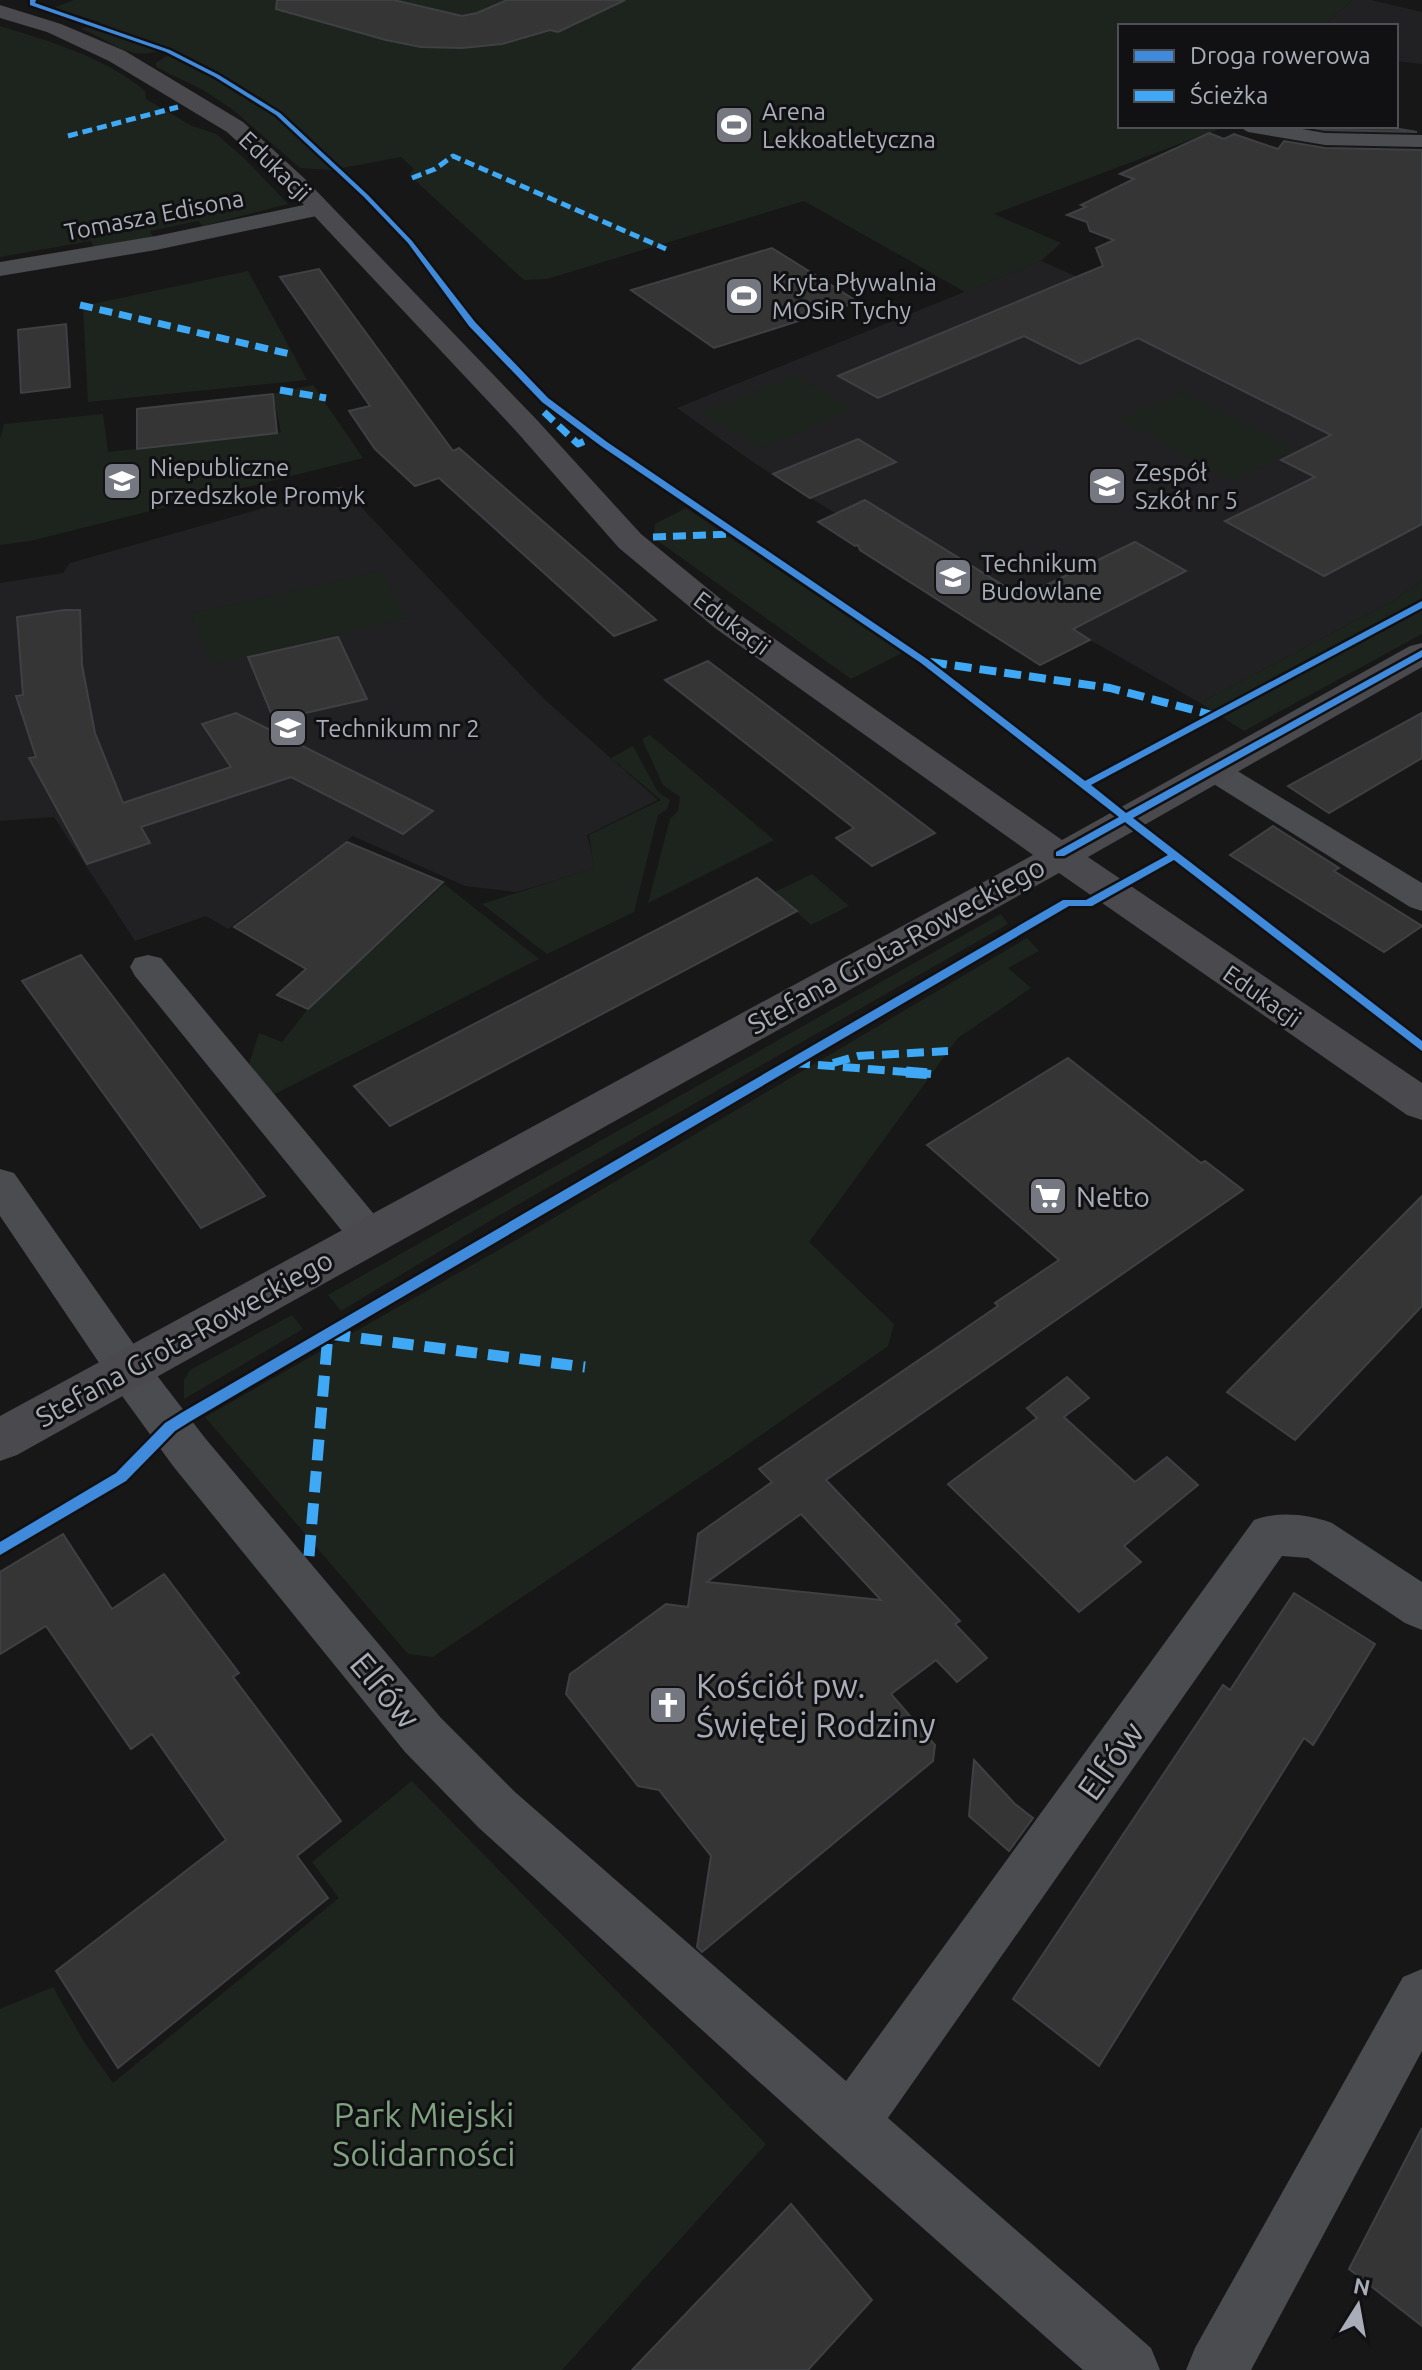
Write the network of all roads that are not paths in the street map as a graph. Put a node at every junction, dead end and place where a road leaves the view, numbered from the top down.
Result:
1 (0, 11) edge
2 (0, 19) edge
3 (117, 56) junction
4 (1260, 128) edge
5 (1422, 141) edge
6 (318, 209) junction
7 (0, 269) edge
8 (1422, 653) edge
9 (1215, 771) junction
10 (1060, 854) junction
11 (1422, 899) edge
12 (148, 967) dead end
13 (1422, 1104) edge
14 (0, 1184) edge
15 (369, 1236) junction
16 (127, 1369) junction
17 (0, 1440) edge
18 (1422, 1608) edge
19 (1422, 1996) edge
20 (849, 2125) junction
21 (1129, 2370) edge
22 (1217, 2370) edge

1 - 3 street, Edukacji
2 - 3 street, Edukacji
3 - 6 street, Edukacji
4 - 5 street
6 - 7 street, Tomasza Edisona
6 - 10 street, Edukacji
8 - 9 street, Stefana Grota-Roweckiego
9 - 10 street, Stefana Grota-Roweckiego
9 - 11 street
10 - 13 street, Edukacji
10 - 15 street, Stefana Grota-Roweckiego
12 - 15 street, Stefana Grota-Roweckiego
14 - 16 street, Elfów
15 - 16 street, Stefana Grota-Roweckiego
16 - 17 street, Stefana Grota-Roweckiego
16 - 20 street, Elfów
18 - 20 street, Elfów
19 - 22 street
20 - 21 street, Elfów

